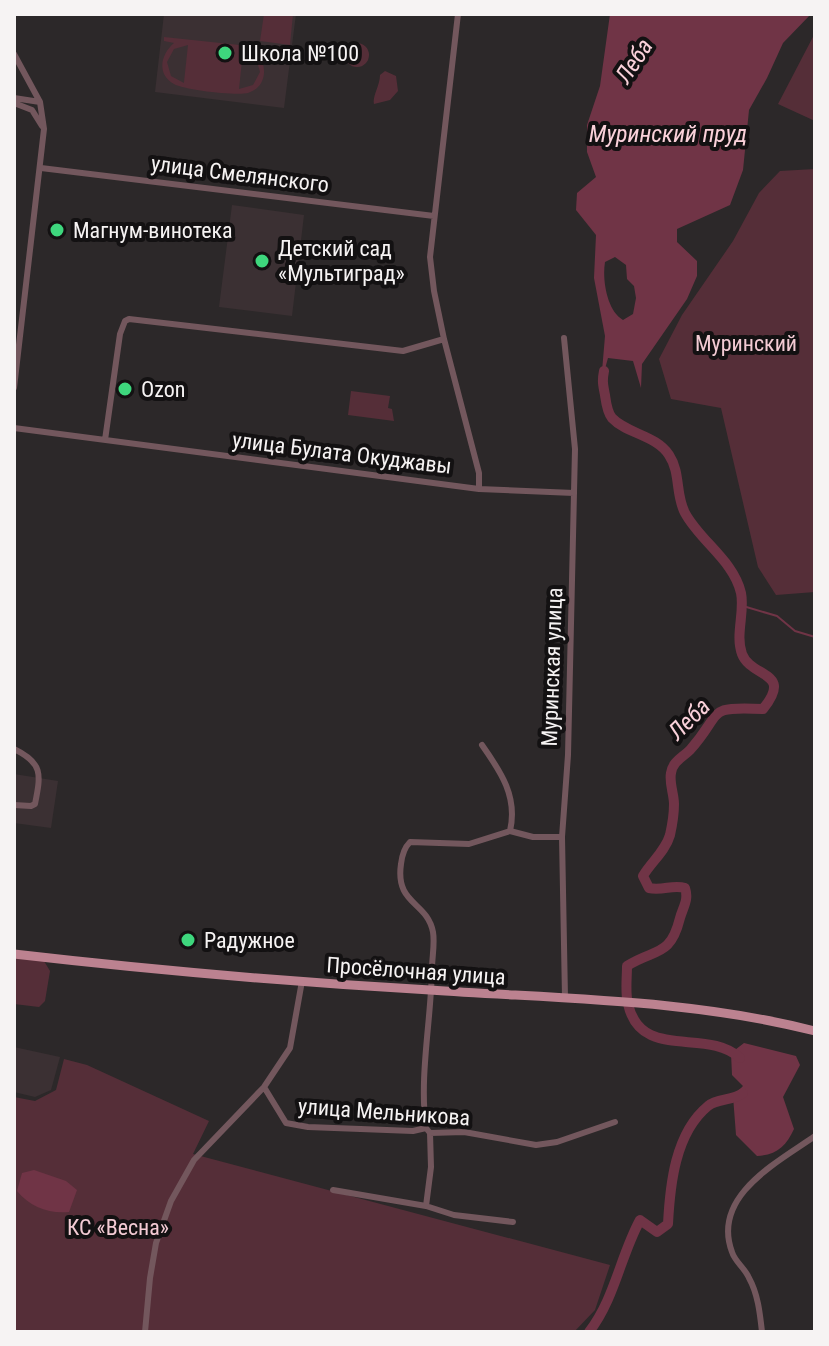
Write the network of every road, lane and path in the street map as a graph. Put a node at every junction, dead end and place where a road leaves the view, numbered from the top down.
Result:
1 (458, 14) edge
2 (14, 54) edge
3 (14, 101) edge
4 (41, 105) junction
5 (32, 110) junction
6 (44, 129) junction
7 (41, 168) junction
8 (434, 216) junction
9 (564, 338) dead end
10 (444, 339) junction
11 (14, 388) edge
12 (14, 428) edge
13 (105, 440) junction
14 (479, 489) junction
15 (574, 493) junction
16 (482, 745) dead end
17 (14, 749) edge
18 (14, 805) edge
19 (510, 831) junction
20 (562, 837) junction
21 (14, 954) edge
22 (302, 981) junction
23 (431, 991) junction
24 (565, 998) junction
25 (815, 1031) edge
26 (264, 1087) junction
27 (615, 1122) dead end
28 (428, 1131) junction
29 (815, 1136) edge
30 (333, 1190) dead end
31 (426, 1206) junction
32 (513, 1222) dead end
33 (145, 1332) edge
34 (762, 1332) edge

1 - 8 street
2 - 4 street
3 - 4 street
3 - 5 street
4 - 5 street
4 - 6 street
5 - 6 street
6 - 7 street
7 - 8 street, улица Смелянского
7 - 11 street
8 - 10 street
9 - 15 street, Муринская улица
10 - 13 street
10 - 14 street
12 - 13 street, улица Булата Окуджавы
13 - 14 street, улица Булата Окуджавы
14 - 15 street, улица Булата Окуджавы
15 - 20 street, Муринская улица
16 - 19 street
17 - 18 street
19 - 20 street
19 - 23 street
20 - 24 street, Муринская улица
21 - 22 main road, Просёлочная улица
22 - 23 main road, Просёлочная улица
22 - 26 street
23 - 24 main road, Просёлочная улица
23 - 28 street
24 - 25 main road, Просёлочная улица
26 - 28 street, улица Мельникова
26 - 33 street
27 - 28 street, улица Мельникова
28 - 31 street
29 - 34 street
30 - 31 street
31 - 32 street

